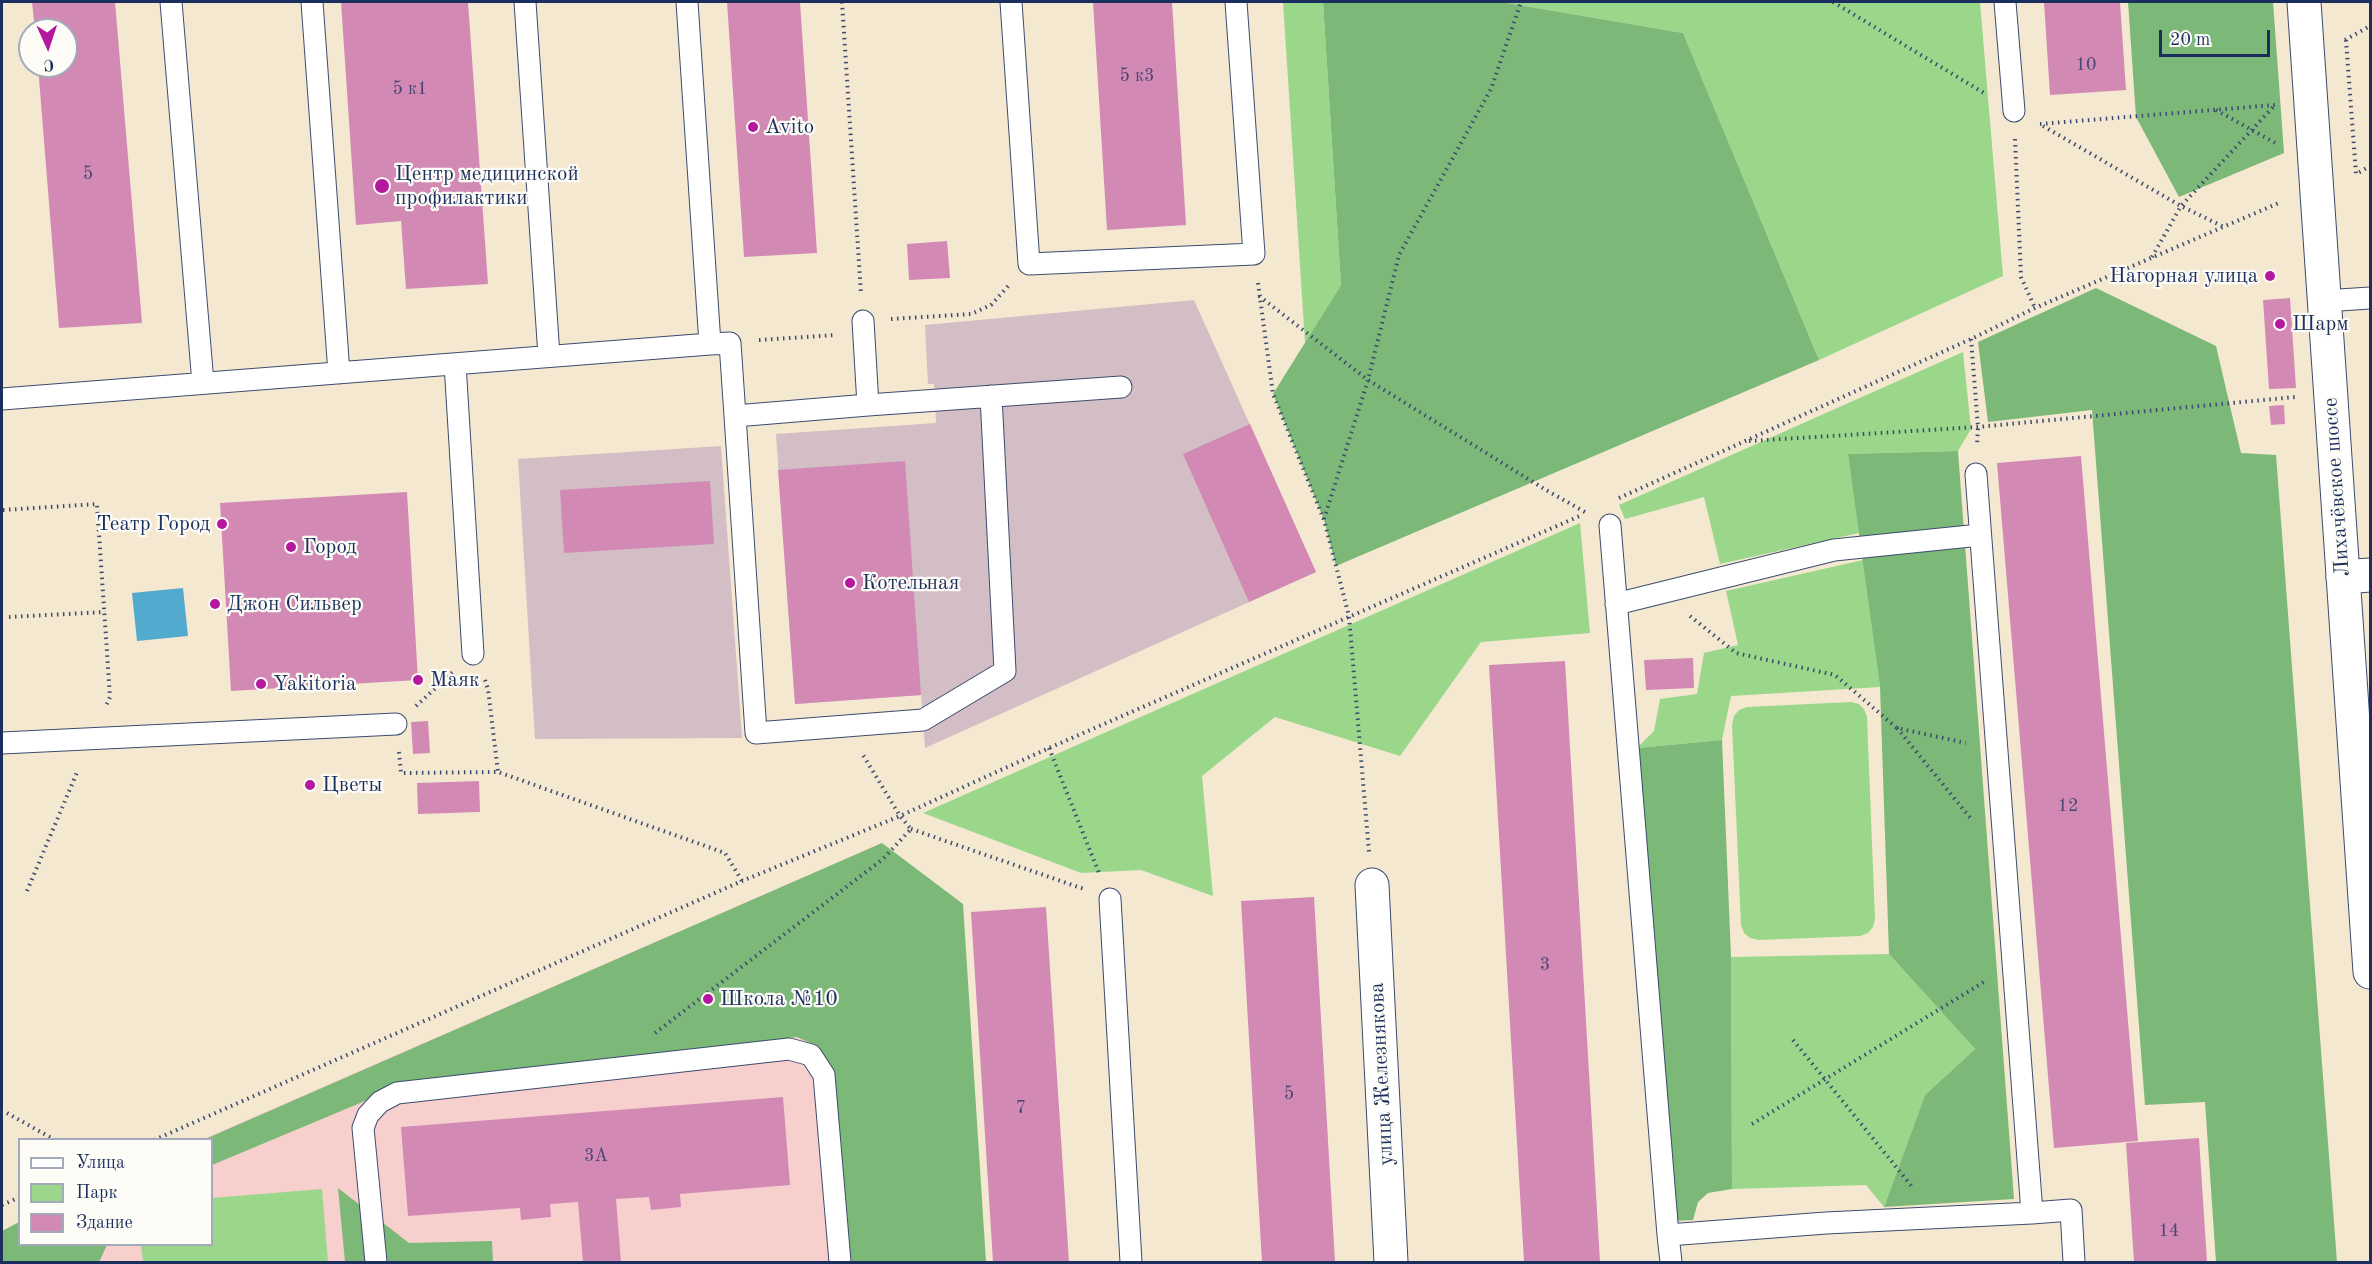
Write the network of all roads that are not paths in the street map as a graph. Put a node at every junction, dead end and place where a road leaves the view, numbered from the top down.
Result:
1 (171, 2) edge
2 (312, 2) edge
3 (525, 2) edge
4 (687, 2) edge
5 (1011, 2) edge
6 (1236, 2) edge
7 (2005, 2) edge
8 (2304, 2) edge
9 (2014, 111) road end
10 (2370, 298) edge
11 (2324, 301) junction
12 (863, 327) road end
13 (720, 343) junction
14 (549, 357) junction
15 (455, 364) junction
16 (339, 373) junction
17 (203, 383) junction
18 (1121, 387) dead end
19 (991, 396) junction
20 (2, 399) edge
21 (868, 405) junction
22 (735, 417) junction
23 (1976, 474) road end
24 (1610, 525) dead end
25 (1980, 535) junction
26 (2357, 576) edge
27 (1616, 604) junction
28 (473, 654) road end
29 (396, 724) road end
30 (2, 743) edge
31 (1372, 885) road end
32 (1110, 899) road end
33 (2370, 972) edge
34 (2032, 1212) junction
35 (1668, 1235) junction
36 (376, 1263) edge
37 (840, 1263) edge
38 (1131, 1263) edge
39 (1391, 1263) edge
40 (1671, 1263) edge
41 (2074, 1263) edge

1 - 17 lane
2 - 16 lane
3 - 14 lane
4 - 13 lane
5 - 6 lane
7 - 9 lane
8 - 11 main road, Лихачёвское шоссе
10 - 11 lane
11 - 26 main road, Лихачёвское шоссе
12 - 21 lane
13 - 14 lane
13 - 22 lane
14 - 15 lane
15 - 16 lane
15 - 28 lane
16 - 17 lane
17 - 20 lane
18 - 19 lane
19 - 21 lane
19 - 22 lane
21 - 22 lane
23 - 25 lane
24 - 27 lane
25 - 27 lane
25 - 34 lane
26 - 33 main road, Лихачёвское шоссе
27 - 35 lane
29 - 30 lane
31 - 39 main road, улица Железнякова
32 - 38 lane
34 - 35 lane
34 - 41 lane
35 - 40 lane
36 - 37 lane

